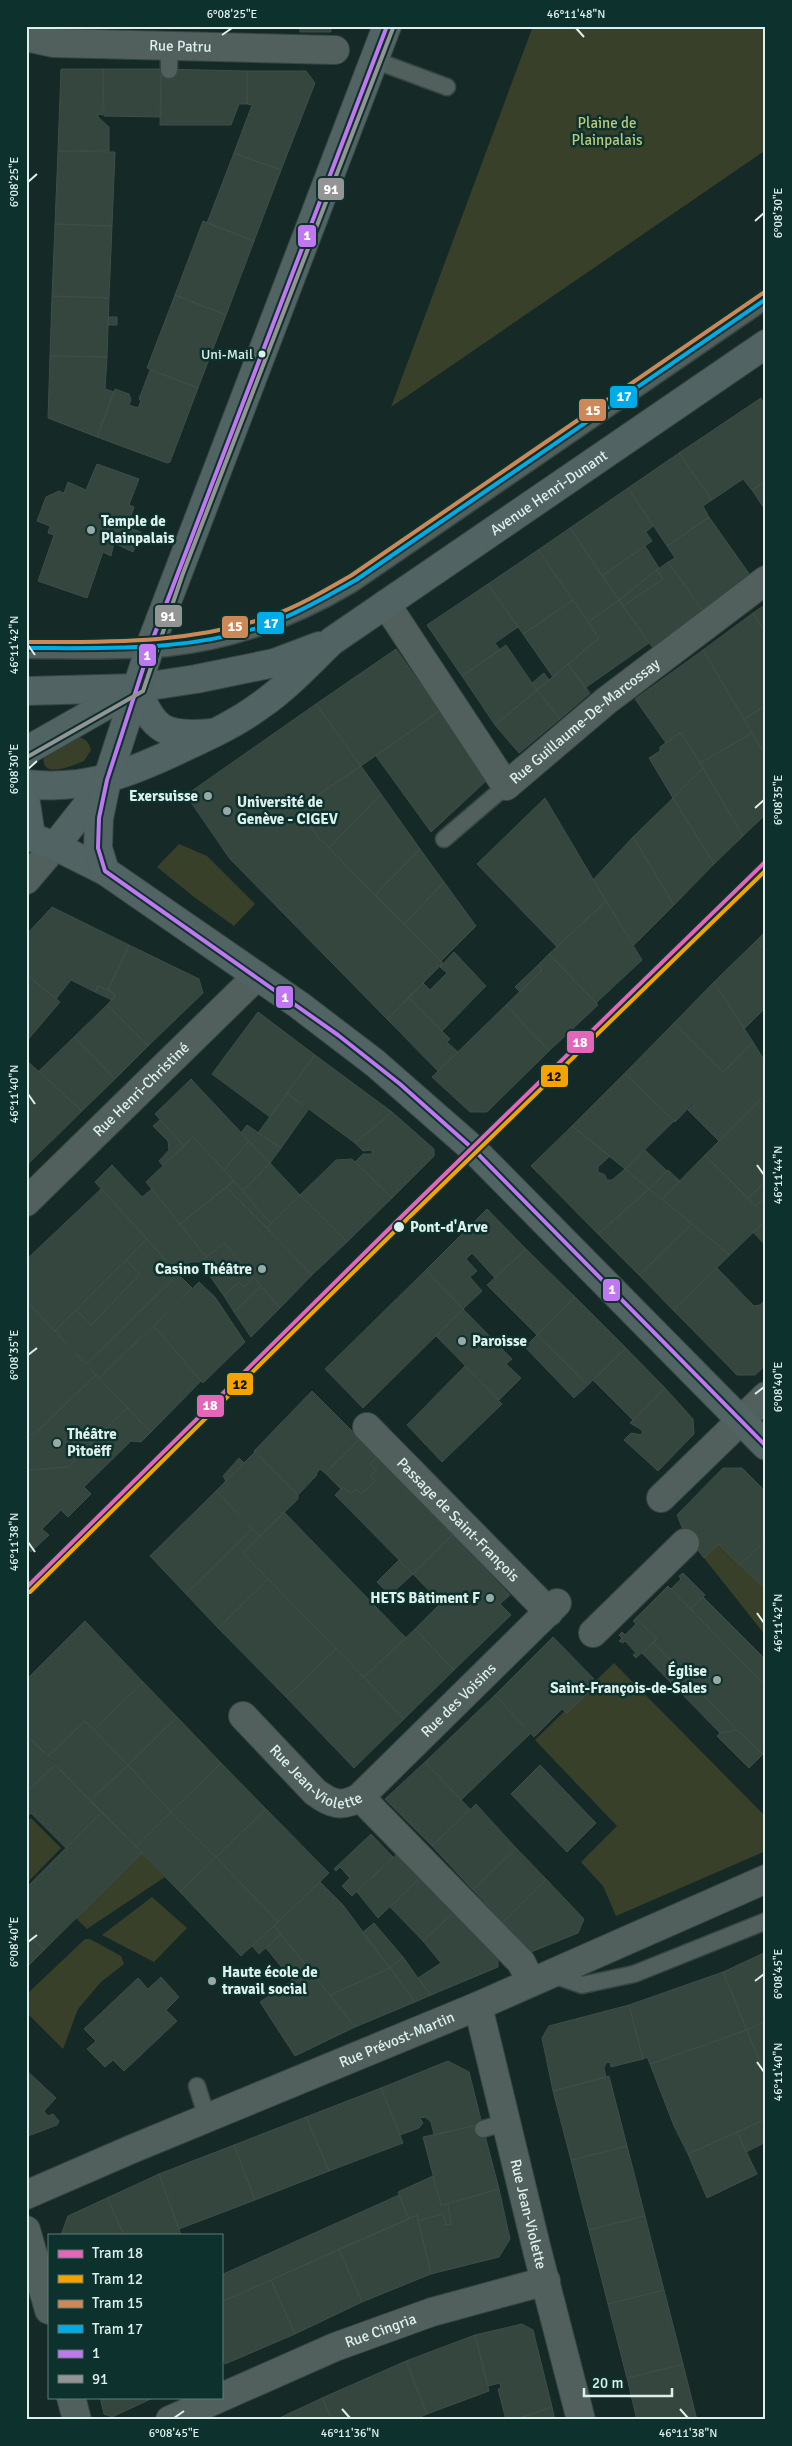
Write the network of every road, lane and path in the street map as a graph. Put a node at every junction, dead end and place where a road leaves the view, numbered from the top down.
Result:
1 (386, 26) edge
2 (233, 36) edge
3 (26, 37) edge
4 (336, 50) dead end
5 (374, 60) junction
6 (447, 87) dead end
7 (766, 300) edge
8 (763, 350) edge
9 (766, 580) edge
10 (386, 604) junction
11 (332, 641) junction
12 (150, 649) junction
13 (26, 650) edge
14 (137, 688) junction
15 (26, 691) edge
16 (226, 727) junction
17 (26, 751) edge
18 (107, 780) junction
19 (26, 784) edge
20 (506, 786) junction
21 (26, 803) edge
22 (37, 839) edge
23 (444, 839) dead end
24 (105, 871) junction
25 (26, 874) edge
26 (26, 880) edge
27 (257, 976) junction
28 (26, 1202) edge
29 (766, 1396) edge
30 (740, 1420) junction
31 (367, 1427) dead end
32 (766, 1446) edge
33 (661, 1498) dead end
34 (685, 1543) dead end
35 (553, 1608) joint
36 (593, 1633) dead end
37 (243, 1716) dead end
38 (360, 1797) junction
39 (766, 1879) edge
40 (766, 1921) edge
41 (541, 1978) junction
42 (478, 2006) junction
43 (197, 2086) dead end
44 (207, 2118) junction
45 (26, 2195) edge
46 (26, 2230) edge
47 (546, 2281) junction
48 (48, 2307) edge
49 (222, 2397) edge
50 (71, 2398) edge
51 (220, 2398) edge
52 (77, 2420) edge
53 (170, 2420) edge
54 (581, 2420) edge

1 - 5 main road
2 - 3 street, Rue Patru
2 - 4 street, Rue Patru
5 - 6 lane
5 - 12 main road
7 - 12 lane
8 - 10 main road, Avenue Henri-Dunant
9 - 20 street, Rue Guillaume-De-Marcossay
10 - 11 main road, Avenue Henri-Dunant
10 - 20 street, Rue Guillaume-De-Marcossay
11 - 14 main road, Avenue Henri-Dunant
11 - 16 main road, Avenue Henri-Dunant
12 - 13 lane
12 - 14 main road
14 - 15 main road
14 - 16 main road
14 - 17 main road
14 - 18 main road
16 - 18 main road, Avenue Henri-Dunant
18 - 19 main road, Avenue Henri-Dunant
18 - 22 main road
18 - 24 main road
20 - 23 lane
21 - 22 main road
22 - 24 main road
22 - 25 street
22 - 26 street
24 - 27 main road
27 - 28 street, Rue Henri-Christiné
27 - 30 main road
29 - 30 street
30 - 32 main road
30 - 33 street
31 - 35 street, Passage de Saint-François
34 - 36 street
35 - 38 street, Rue des Voisins
37 - 38 street, Rue Jean-Violette
38 - 41 street, Rue Jean-Violette
39 - 41 street, Rue Prévost-Martin
40 - 41 lane
41 - 42 street, Rue Prévost-Martin
42 - 44 street, Rue Prévost-Martin
42 - 47 street, Rue Jean-Violette
43 - 44 lane
44 - 45 street, Rue Prévost-Martin
46 - 48 street
47 - 49 street, Rue Cingria
47 - 54 street, Rue Jean-Violette
50 - 52 street
51 - 53 street, Rue Cingria

